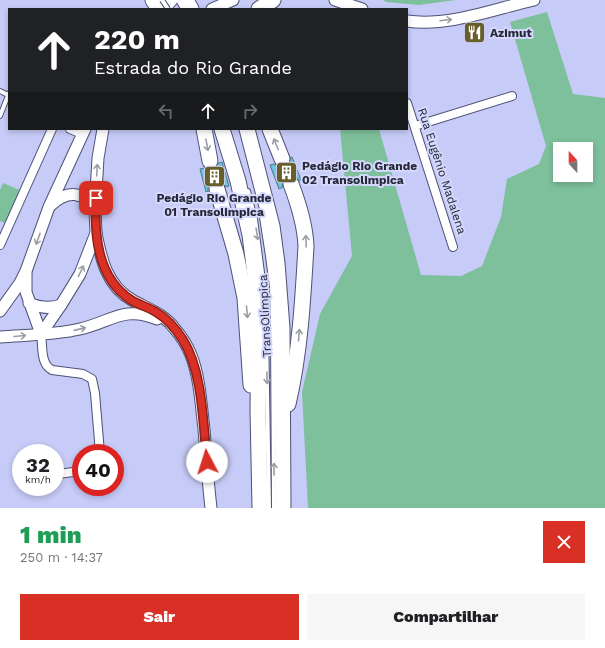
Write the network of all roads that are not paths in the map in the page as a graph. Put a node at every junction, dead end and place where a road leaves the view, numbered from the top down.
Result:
1 (172, 0) edge
2 (233, 0) edge
3 (273, 0) edge
4 (335, 0) edge
5 (534, 0) edge
6 (165, 8) edge
7 (214, 8) edge
8 (261, 8) edge
9 (359, 8) edge
10 (408, 21) edge
11 (0, 91) edge
12 (8, 94) edge
13 (512, 96) dead end
14 (408, 106) edge
15 (0, 116) edge
16 (415, 126) junction
17 (52, 130) edge
18 (103, 130) edge
19 (204, 130) edge
20 (222, 130) edge
21 (247, 130) edge
22 (270, 130) edge
23 (83, 132) edge
24 (282, 159) tunnel mouth
25 (210, 161) tunnel mouth
26 (291, 184) tunnel mouth
27 (246, 185) dead end
28 (217, 190) tunnel mouth
29 (260, 204) dead end
30 (49, 207) junction
31 (95, 209) junction
32 (96, 234) junction
33 (0, 245) edge
34 (453, 247) dead end
35 (26, 271) junction
36 (265, 292) dead end
37 (29, 303) junction
38 (61, 305) junction
39 (0, 311) edge
40 (266, 322) dead end
41 (174, 327) junction
42 (41, 334) junction
43 (0, 337) edge
44 (258, 410) junction
45 (282, 428) junction
46 (99, 444) edge
47 (211, 508) edge
48 (260, 508) edge
49 (269, 508) edge
50 (274, 508) edge
51 (283, 508) edge

1 - 6 main road
2 - 7 main road
3 - 8 highway
4 - 9 main road
10 -> 5 main road
11 - 12 lane
12 - 15 lane
13 - 16 street
14 - 16 street, Rua Eugênio Madalena
16 - 34 street, Rua Eugênio Madalena
17 - 33 street
31 -> 18 main road
19 -> 25 highway
20 - 44 highway, TransOlímpica
21 - 45 highway, TransOlímpica
24 -> 22 highway
23 - 30 main road
45 -> 26 highway
27 -> 36 lane, TransOlímpica
28 -> 44 highway
50 -> 29 lane, TransOlímpica
30 - 31 main road
30 -> 35 main road
31 - 32 main road
38 -> 32 main road
32 - 41 main road
35 - 37 main road
35 - 39 main road
37 - 38 main road
37 - 42 main road
38 - 42 main road
40 -> 49 lane, TransOlímpica
42 -> 41 main road
41 - 47 main road
43 -> 42 main road
42 - 46 street
44 - 48 highway, TransOlímpica
45 - 51 highway, TransOlímpica

